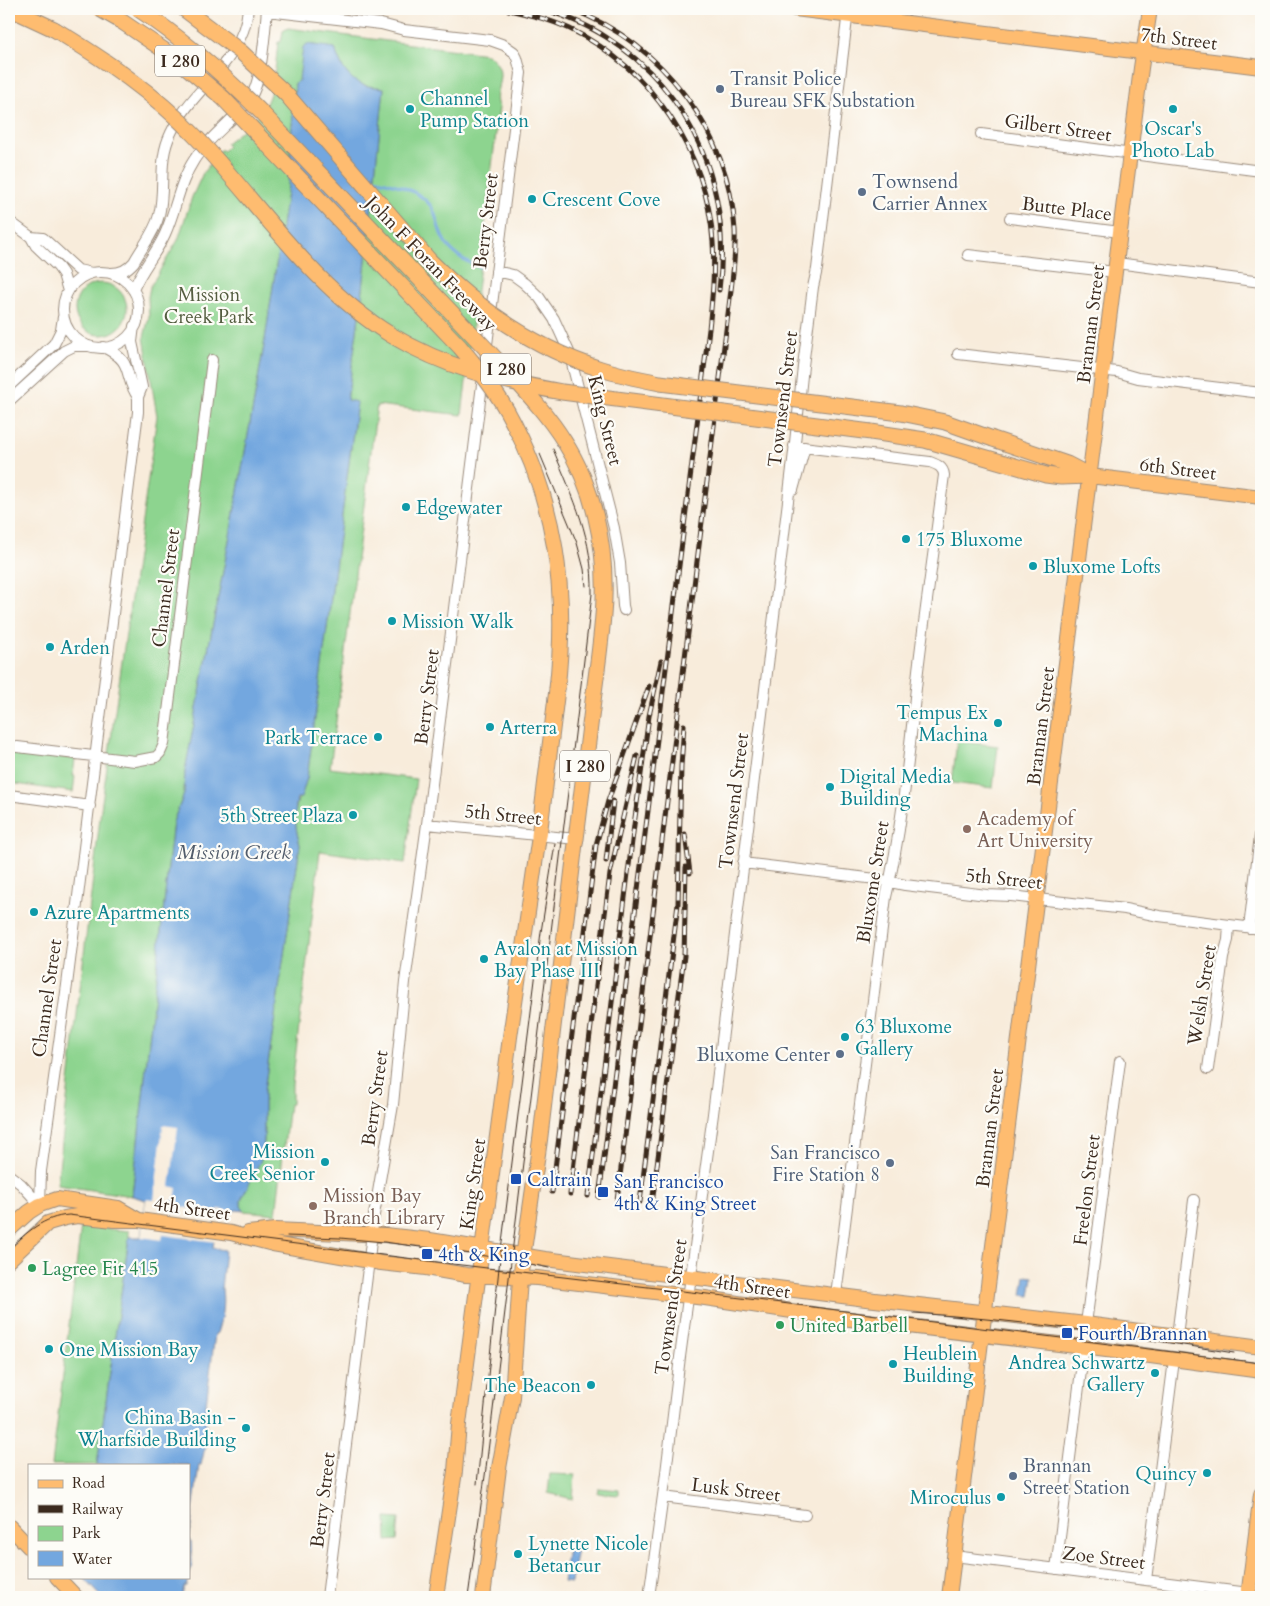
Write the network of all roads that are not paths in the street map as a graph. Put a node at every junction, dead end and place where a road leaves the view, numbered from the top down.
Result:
1 (11, 9) edge
2 (100, 9) edge
3 (138, 9) edge
4 (184, 9) edge
5 (248, 9) edge
6 (795, 9) edge
7 (1150, 9) edge
8 (267, 10) edge
9 (848, 12) edge
10 (1144, 52) junction
11 (1261, 67) edge
12 (981, 134) dead end
13 (1130, 154) junction
14 (1261, 171) edge
15 (1010, 218) dead end
16 (9, 221) edge
17 (1120, 232) junction
18 (32, 237) junction
19 (968, 255) dead end
20 (1116, 268) junction
21 (496, 271) junction
22 (92, 273) junction
23 (111, 273) junction
24 (1261, 282) edge
25 (133, 290) junction
26 (68, 291) junction
27 (63, 314) junction
28 (134, 326) junction
29 (89, 346) junction
30 (103, 347) junction
31 (958, 354) dead end
32 (212, 360) dead end
33 (1103, 370) junction
34 (9, 386) edge
35 (1261, 393) edge
36 (138, 397) junction
37 (9, 401) edge
38 (799, 447) junction
39 (1090, 476) junction
40 (1261, 497) edge
41 (624, 610) dead end
42 (9, 746) edge
43 (95, 757) junction
44 (9, 795) edge
45 (90, 806) junction
46 (427, 824) junction
47 (1261, 827) edge
48 (539, 836) junction
49 (576, 839) junction
50 (743, 863) junction
51 (890, 882) junction
52 (1038, 899) junction
53 (1229, 925) junction
54 (1249, 928) junction
55 (1261, 929) edge
56 (1120, 1061) dead end
57 (1208, 1070) dead end
58 (9, 1176) edge
59 (1194, 1200) dead end
60 (40, 1205) junction
61 (141, 1220) junction
62 (48, 1223) junction
63 (9, 1230) edge
64 (235, 1233) junction
65 (371, 1235) junction
66 (482, 1248) junction
67 (523, 1255) junction
68 (9, 1260) edge
69 (369, 1260) junction
70 (478, 1276) junction
71 (692, 1277) junction
72 (520, 1278) junction
73 (836, 1295) junction
74 (688, 1297) junction
75 (985, 1312) junction
76 (1086, 1324) junction
77 (982, 1336) junction
78 (1177, 1336) junction
79 (1084, 1347) junction
80 (1261, 1347) edge
81 (1174, 1360) junction
82 (1261, 1371) edge
83 (1261, 1494) edge
84 (663, 1497) junction
85 (805, 1515) dead end
86 (9, 1526) edge
87 (28, 1546) edge
88 (954, 1556) junction
89 (1056, 1569) junction
90 (57, 1578) edge
91 (1146, 1580) junction
92 (1248, 1595) edge
93 (76, 1597) edge
94 (327, 1597) edge
95 (436, 1597) edge
96 (483, 1597) edge
97 (649, 1597) edge
98 (949, 1597) edge

1 - 39 highway, bridge
2 - 48 highway, I 280, bridge
3 - 49 highway, John F Foran Freeway / I 280, bridge
4 - 39 highway, bridge
5 - 23 street
6 - 9 main road, 7th Street
7 - 10 main road, Brannan Street
8 - 21 street, Berry Street
8 - 25 street
9 - 10 main road, 7th Street
9 - 38 street, Townsend Street
10 - 11 main road, 7th Street
10 - 13 main road, Brannan Street
12 - 13 street, Gilbert Street
13 - 14 street, Gilbert Street
13 - 17 main road, Brannan Street
15 - 17 street, Butte Place
16 - 18 street
17 - 20 main road, Brannan Street
18 - 22 street
18 - 26 street
19 - 20 street
20 - 24 street
20 - 33 main road, Brannan Street
21 - 41 street, King Street
21 - 46 street, Berry Street
22 - 23 street
22 - 26 street
23 - 25 street
25 - 28 street
26 - 27 street
27 - 29 street
27 - 34 street
28 - 30 street
28 - 36 street, Channel Street
29 - 30 street
29 - 37 street
30 - 36 street, Channel Street
31 - 33 street
32 - 43 street, Channel Street
33 - 35 street
33 - 39 main road, Brannan Street
36 - 43 street, Channel Street
38 - 50 street, Townsend Street
38 - 51 street, Bluxome Street
39 - 40 main road, 6th Street
39 - 52 main road, Brannan Street
42 - 43 street
43 - 45 street, Channel Street
44 - 45 street
45 - 60 street, Channel Street
46 - 48 street, 5th Street
46 - 65 street, Berry Street
47 - 54 street
48 - 49 street, 5th Street
48 - 66 main road, King Street
49 - 67 main road
50 - 51 street, 5th Street
50 - 71 street, Townsend Street
51 - 52 street, 5th Street
51 - 73 street, Bluxome Street
52 - 53 street, 5th Street
52 - 75 main road, Brannan Street
53 - 54 street, 5th Street
53 - 57 street, Welsh Street
54 - 55 street, 5th Street
56 - 76 street, Freelon Street
58 - 60 street
59 - 78 street
60 - 61 main road, 4th Street
60 - 62 main road
60 - 63 main road
61 - 62 main road, 4th Street
61 - 64 main road, 4th Street
62 - 68 main road
64 - 65 main road, 4th Street
64 - 69 main road, 4th Street
65 - 66 main road, 4th Street
65 - 69 street, Berry Street
66 - 67 main road, 4th Street
66 - 70 main road, King Street
67 - 71 main road, 4th Street
67 - 72 main road
69 - 70 main road, 4th Street
69 - 94 street, Berry Street
70 - 72 main road, 4th Street
70 - 95 main road, King Street
71 - 73 main road, 4th Street
71 - 74 street, Townsend Street
72 - 74 main road, 4th Street
72 - 96 main road
73 - 75 main road, 4th Street
74 - 77 main road, 4th Street
74 - 84 street, Townsend Street
75 - 76 main road, 4th Street
75 - 77 main road, Brannan Street
76 - 78 main road, 4th Street
77 - 79 main road, 4th Street
77 - 88 main road, Brannan Street
78 - 80 main road, 4th Street
79 - 81 main road, 4th Street
79 - 89 street
81 - 82 main road, 4th Street
81 - 91 street
83 - 92 main road
84 - 85 street, Lusk Street
84 - 97 street, Townsend Street
86 - 87 main road
88 - 89 street, Zoe Street
88 - 98 main road, Brannan Street
89 - 91 street, Zoe Street
90 - 93 main road
91 - 92 street, Zoe Street

